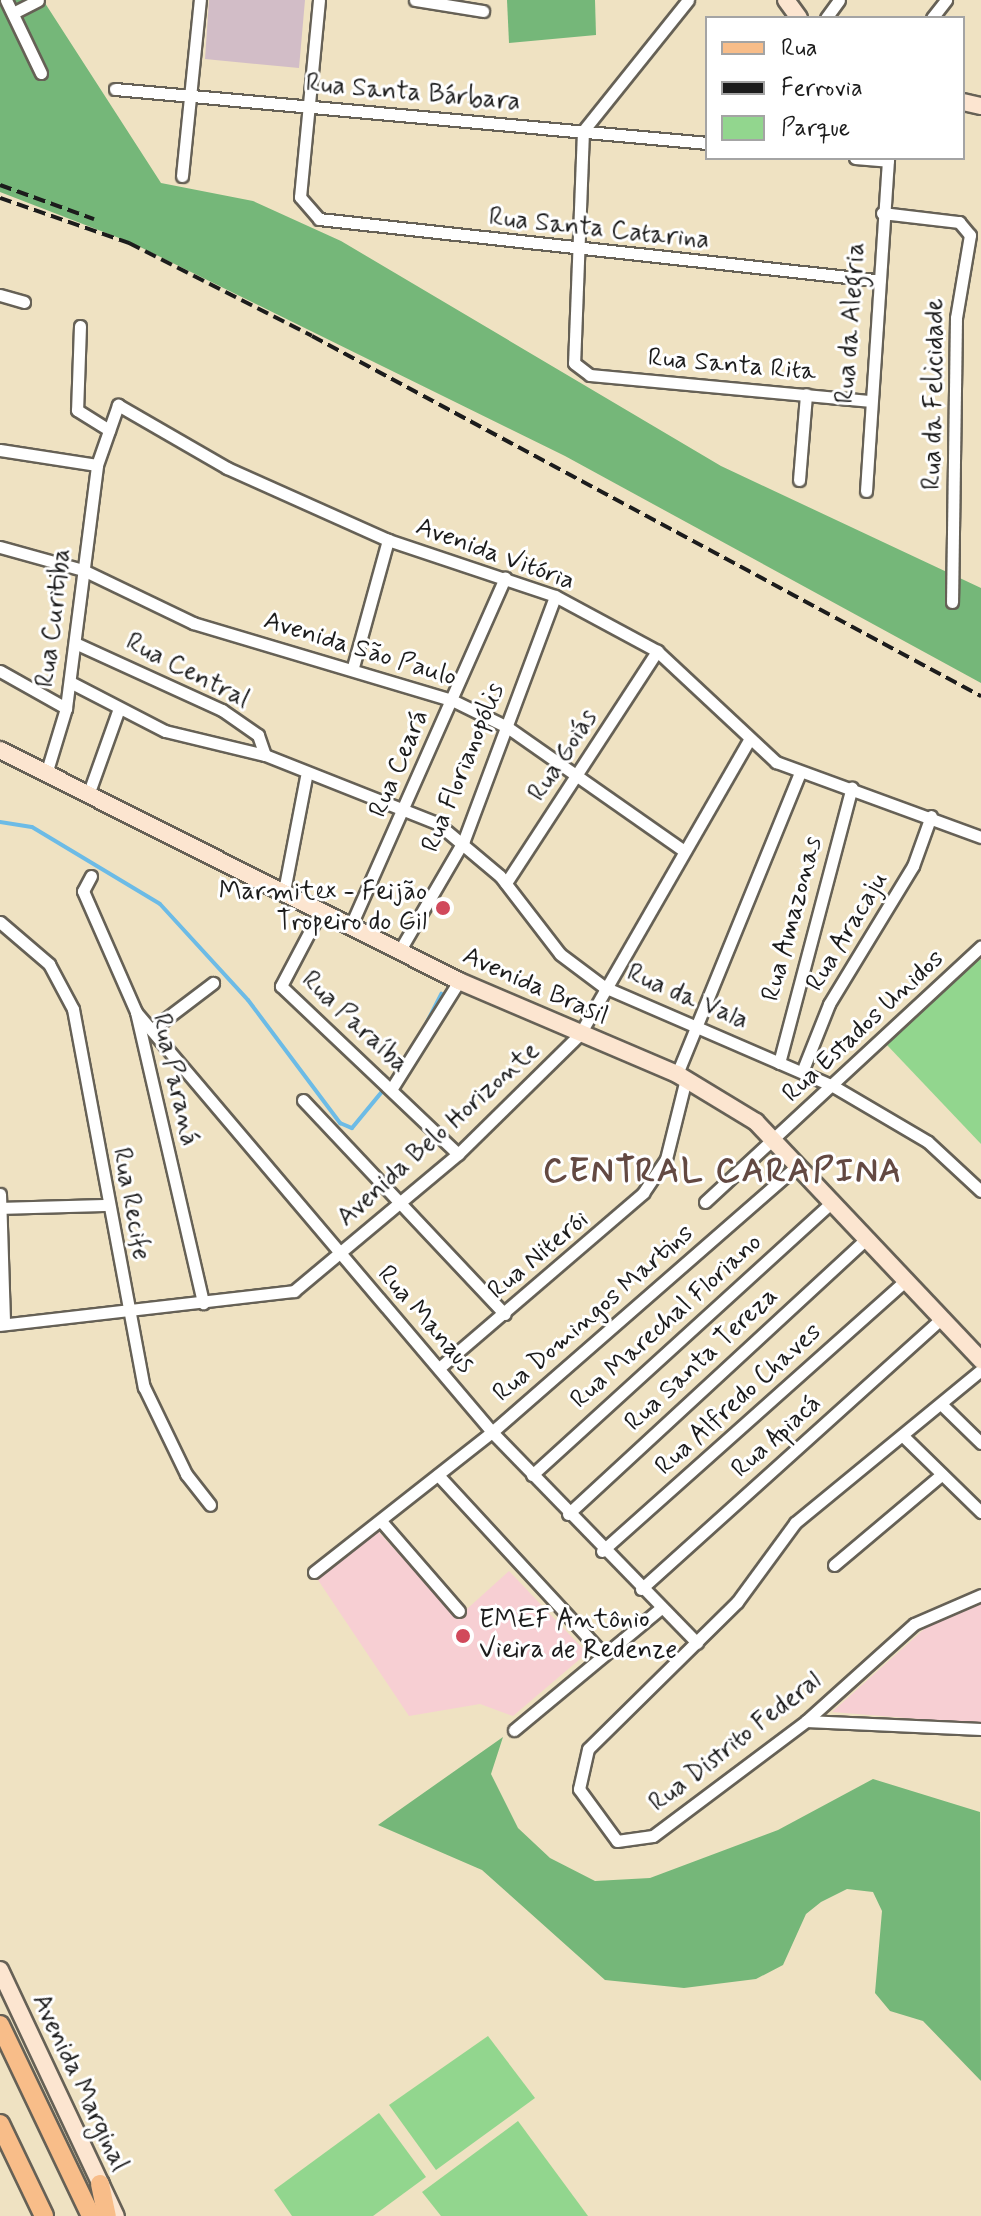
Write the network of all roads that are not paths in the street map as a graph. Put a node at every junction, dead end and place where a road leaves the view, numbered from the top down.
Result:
1 (6, 0) edge
2 (38, 0) edge
3 (200, 0) edge
4 (319, 0) edge
5 (415, 0) edge
6 (946, 0) edge
7 (686, 1) edge
8 (483, 11) dead end
9 (13, 13) junction
10 (934, 16) edge
11 (41, 73) dead end
12 (115, 89) dead end
13 (191, 96) junction
14 (309, 107) junction
15 (583, 131) junction
16 (702, 142) edge
17 (888, 160) edge
18 (182, 176) dead end
19 (882, 213) junction
20 (575, 251) junction
21 (875, 280) junction
22 (0, 295) edge
23 (24, 302) dead end
24 (80, 326) dead end
25 (806, 394) junction
26 (869, 401) junction
27 (109, 430) junction
28 (0, 450) edge
29 (97, 465) junction
30 (799, 480) dead end
31 (866, 491) dead end
32 (388, 540) junction
33 (0, 547) edge
34 (83, 570) junction
35 (505, 577) junction
36 (555, 596) junction
37 (952, 602) dead end
38 (75, 643) junction
39 (657, 651) junction
40 (353, 667) junction
41 (0, 671) edge
42 (70, 682) junction
43 (452, 700) junction
44 (66, 708) junction
45 (118, 711) junction
46 (507, 727) junction
47 (748, 742) junction
48 (0, 750) edge
49 (265, 755) junction
50 (800, 772) junction
51 (46, 774) junction
52 (579, 775) junction
53 (306, 777) junction
54 (852, 787) junction
55 (88, 795) junction
56 (406, 808) junction
57 (931, 816) junction
58 (981, 837) edge
59 (464, 840) junction
60 (681, 849) junction
61 (91, 876) dead end
62 (506, 883) junction
63 (284, 891) junction
64 (321, 910) junction
65 (0, 922) edge
66 (352, 923) junction
67 (981, 946) edge
68 (400, 950) junction
69 (459, 981) junction
70 (213, 983) dead end
71 (604, 987) junction
72 (136, 1012) junction
73 (696, 1026) junction
74 (155, 1027) junction
75 (580, 1034) junction
76 (779, 1063) junction
77 (802, 1072) junction
78 (682, 1076) junction
79 (833, 1086) junction
80 (392, 1088) junction
81 (303, 1100) dead end
82 (775, 1138) junction
83 (458, 1154) junction
84 (798, 1165) junction
85 (981, 1191) edge
86 (0, 1194) edge
87 (705, 1202) dead end
88 (832, 1202) junction
89 (401, 1204) junction
90 (107, 1205) junction
91 (0, 1208) edge
92 (867, 1238) junction
93 (338, 1255) junction
94 (905, 1281) junction
95 (203, 1303) junction
96 (128, 1312) junction
97 (505, 1314) junction
98 (942, 1318) junction
99 (2, 1324) edge
100 (981, 1360) edge
101 (439, 1368) junction
102 (981, 1370) edge
103 (941, 1404) junction
104 (492, 1432) junction
105 (903, 1436) junction
106 (981, 1443) edge
107 (942, 1474) junction
108 (438, 1475) junction
109 (532, 1475) junction
110 (210, 1505) dead end
111 (981, 1512) edge
112 (568, 1514) junction
113 (381, 1521) junction
114 (602, 1551) junction
115 (834, 1565) dead end
116 (314, 1572) dead end
117 (641, 1589) junction
118 (981, 1595) edge
119 (661, 1608) junction
120 (459, 1611) dead end
121 (697, 1643) junction
122 (603, 1654) junction
123 (806, 1721) junction
124 (981, 1729) edge
125 (514, 1730) dead end
126 (0, 1970) edge
127 (0, 2025) edge
128 (0, 2124) edge
129 (100, 2184) junction
130 (44, 2216) edge
131 (91, 2216) edge
132 (107, 2216) edge
133 (116, 2216) edge

1 - 9 street
2 - 9 street
3 - 13 street
4 - 14 street
5 - 8 street
6 - 10 street
7 - 15 street
9 - 11 street
12 - 13 street, Rua Santa Bárbara
13 - 14 street, Rua Santa Bárbara
13 - 18 street
14 - 15 street, Rua Santa Bárbara
14 - 20 street, Rua Santa Catarina
15 - 16 street, Rua Santa Bárbara
15 - 20 street
17 - 19 street, Rua da Alegria
19 - 21 street, Rua da Alegria
19 - 37 street, Rua da Felicidade
20 - 21 street, Rua Santa Catarina
20 - 25 street, Rua Santa Rita
21 - 26 street, Rua da Alegria
22 - 23 street
24 - 27 street
25 - 26 street, Rua Santa Rita
25 - 30 street
26 - 31 street, Rua da Alegria
27 - 29 street, Avenida Vitória
27 - 32 street, Avenida Vitória
28 - 29 street
29 - 34 street, Rua Curitiba
32 - 35 street, Avenida Vitória
32 - 40 street
33 - 34 street, Avenida São Paulo
34 - 38 street, Rua Curitiba
34 - 40 street, Avenida São Paulo
35 - 36 street, Avenida Vitória
35 - 43 street, Rua Ceará
36 - 39 street, Avenida Vitória
36 - 46 street, Rua Florianopólis
38 - 42 street, Rua Curitiba
38 - 49 street, Rua Central
39 - 47 street, Avenida Vitória
39 - 52 street, Rua Goiás
40 - 43 street, Avenida São Paulo
41 - 44 street
42 - 44 street, Rua Curitiba
42 - 45 street
43 - 46 street, Avenida São Paulo
43 - 56 street, Rua Ceará
44 - 51 street, Rua Curitiba
45 - 49 street
45 - 55 street
46 - 52 street, Avenida São Paulo
46 - 59 street, Rua Florianopólis
47 - 50 street, Avenida Vitória
47 - 60 street, Avenida Belo Horizonte
48 - 51 street, Avenida Brasil
49 - 53 street, Rua da Vala
50 - 54 street, Avenida Vitória
50 - 73 street, Rua Niterói
51 - 55 street, Avenida Brasil
52 - 60 street, Avenida São Paulo
52 - 62 street, Rua Goiás
53 - 56 street, Rua da Vala
53 - 63 street
54 - 57 street, Avenida Vitória
54 - 76 street, Rua Amazonas
55 - 63 street, Avenida Brasil
56 - 59 street, Rua da Vala
56 - 66 street, Rua Ceará
57 - 58 street, Avenida Vitória
57 - 77 street, Rua Aracaju
59 - 62 street, Rua da Vala
59 - 68 street, Rua Florianopólis
60 - 71 street, Avenida Belo Horizonte
61 - 72 street, Rua Paraná
62 - 71 street, Rua da Vala
63 - 64 street, Avenida Brasil
64 - 66 street, Avenida Brasil
64 - 80 street, Rua Paraíba
65 - 90 street, Rua Recife
66 - 68 street, Avenida Brasil
67 - 79 street, Rua Estados Unidos
68 - 69 street, Avenida Brasil
69 - 75 street, Avenida Brasil
69 - 80 street
70 - 74 street
71 - 73 street, Rua da Vala
71 - 75 street, Avenida Belo Horizonte
72 - 74 street, Rua Manaus
72 - 95 street, Rua Paraná
73 - 76 street, Rua da Vala
73 - 78 street, Rua Niterói
74 - 93 street, Rua Manaus
75 - 78 street, Avenida Brasil
75 - 83 street, Avenida Belo Horizonte
76 - 77 street, Rua da Vala
77 - 79 street, Rua da Vala
78 - 82 street, Avenida Brasil
78 - 97 street, Rua Niterói
79 - 82 street, Rua Estados Unidos
79 - 85 street, Rua da Vala
80 - 83 street, Rua Paraíba
81 - 89 street
82 - 84 street, Avenida Brasil
82 - 87 street, Rua Estados Unidos
83 - 89 street, Avenida Belo Horizonte
84 - 88 street, Avenida Brasil
84 - 104 street, Rua Domingos Martins
86 - 91 street
88 - 92 street, Avenida Brasil
88 - 109 street, Rua Marechal Floriano
89 - 93 street, Avenida Belo Horizonte
89 - 97 street
90 - 91 street
90 - 96 street, Rua Recife
91 - 99 street
92 - 94 street, Avenida Brasil
92 - 112 street, Rua Santa Tereza
93 - 95 street, Avenida Belo Horizonte
93 - 101 street, Rua Manaus
94 - 98 street, Avenida Brasil
94 - 114 street, Rua Alfredo Chaves
95 - 96 street, Avenida Belo Horizonte
96 - 99 street, Avenida Belo Horizonte
96 - 110 street, Rua Recife
97 - 101 street, Rua Niterói
98 - 100 street, Avenida Brasil
98 - 117 street, Rua Apiacá
101 - 104 street, Rua Manaus
102 - 103 street, Rua Distrito Federal
103 - 105 street, Rua Distrito Federal
103 - 106 street
104 - 108 street, Rua Domingos Martins
104 - 109 street, Rua Manaus
105 - 107 street
105 - 121 street, Rua Distrito Federal
107 - 111 street
107 - 115 street
108 - 113 street, Rua Domingos Martins
108 - 122 street
109 - 112 street, Rua Manaus
112 - 114 street, Rua Manaus
113 - 116 street, Rua Domingos Martins
113 - 120 street
114 - 117 street, Rua Manaus
117 - 119 street, Rua Manaus
118 - 123 street, Rua Distrito Federal
119 - 121 street, Rua Manaus
119 - 122 street
121 - 123 street, Rua Distrito Federal
122 - 125 street
123 - 124 street
126 - 129 street, Avenida Marginal
127 - 131 main road
128 - 130 main road
129 - 132 main road
129 - 133 street, Avenida Marginal

